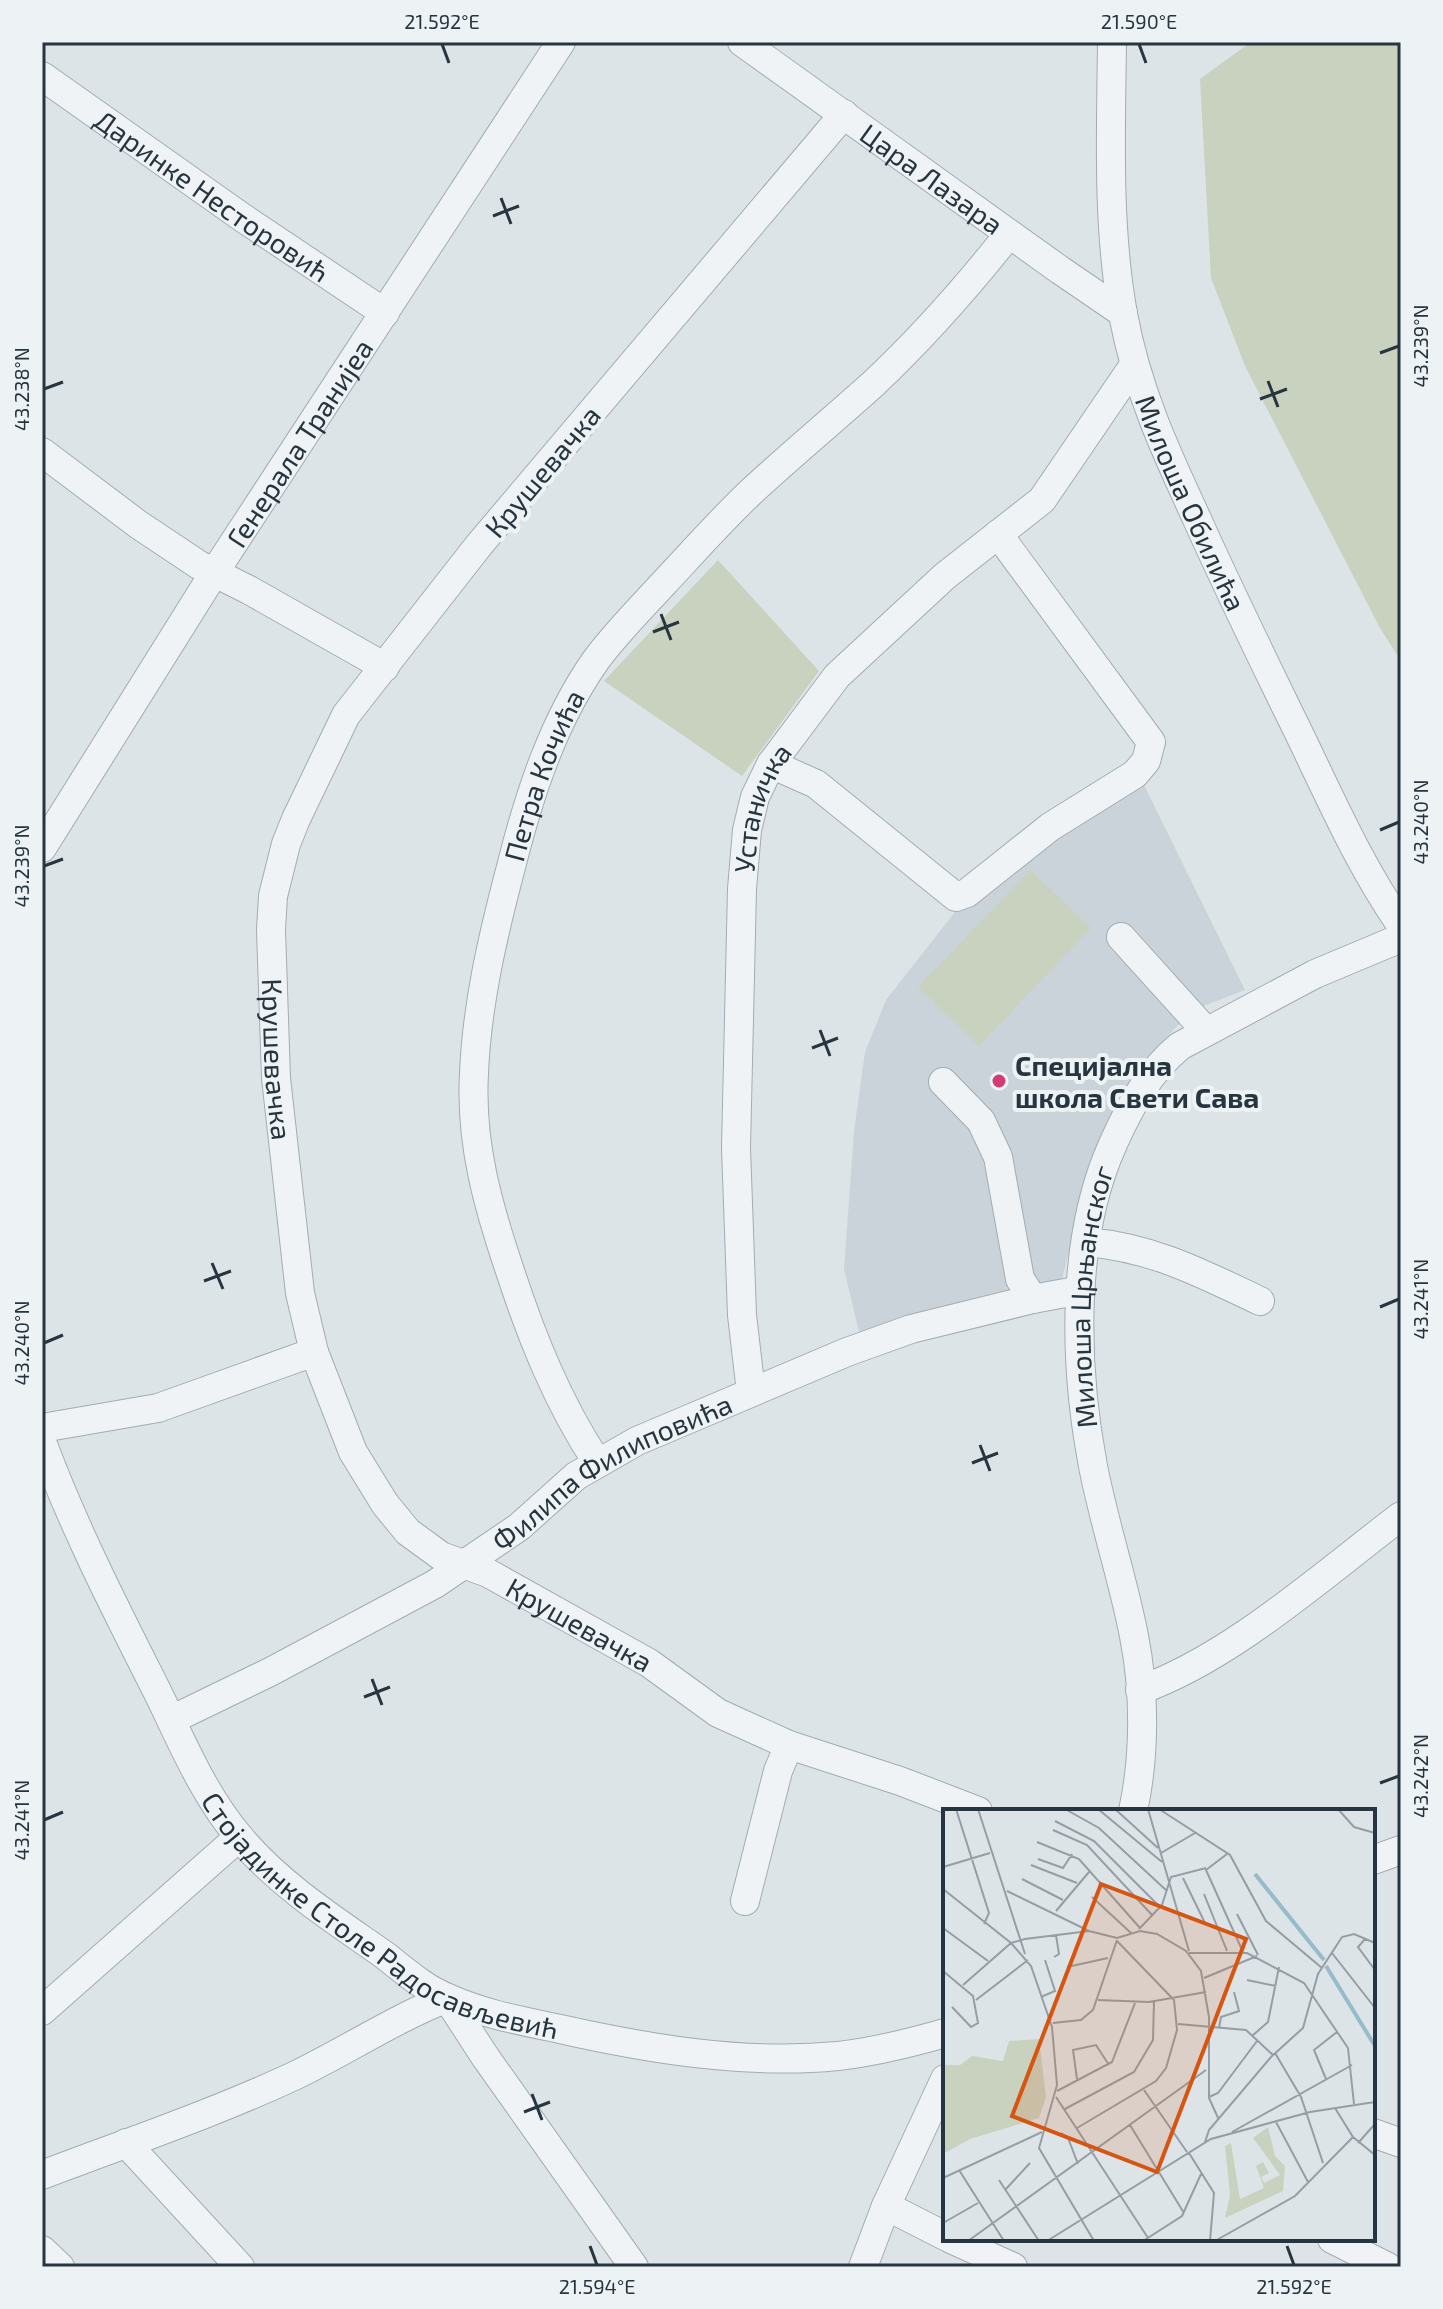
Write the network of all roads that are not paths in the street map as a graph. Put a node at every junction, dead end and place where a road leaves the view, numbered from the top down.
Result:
1 (561, 42) edge
2 (742, 42) edge
3 (1112, 42) edge
4 (42, 76) edge
5 (844, 114) junction
6 (1009, 234) junction
7 (385, 313) junction
8 (1123, 313) junction
9 (1134, 365) junction
10 (42, 452) edge
11 (998, 534) junction
12 (214, 573) junction
13 (385, 667) junction
14 (771, 764) junction
15 (42, 848) edge
16 (1401, 925) edge
17 (1121, 937) dead end
18 (1401, 938) edge
19 (1205, 1030) junction
20 (943, 1082) dead end
21 (1087, 1242) junction
22 (1081, 1290) junction
23 (1033, 1299) junction
24 (1260, 1301) dead end
25 (314, 1352) junction
26 (751, 1392) junction
27 (42, 1428) edge
28 (42, 1442) edge
29 (597, 1462) junction
30 (1401, 1516) edge
31 (465, 1565) junction
32 (1140, 1690) junction
33 (171, 1720) junction
34 (789, 1745) junction
35 (973, 1809) edge
36 (1133, 1809) edge
37 (239, 1837) junction
38 (745, 1901) dead end
39 (447, 1998) junction
40 (42, 2011) edge
41 (943, 2034) edge
42 (943, 2083) edge
43 (1375, 2134) edge
44 (126, 2143) junction
45 (1401, 2143) edge
46 (42, 2175) edge
47 (886, 2206) junction
48 (943, 2235) edge
49 (955, 2241) edge
50 (1336, 2241) edge
51 (42, 2250) edge
52 (60, 2267) edge
53 (240, 2267) edge
54 (634, 2267) edge
55 (863, 2267) edge
56 (1013, 2267) edge
57 (1388, 2267) edge

1 - 7 street, Генерала Транијеа
2 - 5 street, Цара Лазара
3 - 8 street, Милоша Обилића
4 - 7 street, Даринке Несторовић
5 - 6 street, Цара Лазара
5 - 13 street, Крушевачка
6 - 8 street, Цара Лазара
6 - 29 street, Петра Кочића
7 - 12 street, Генерала Транијеа
8 - 9 street, Милоша Обилића
9 - 11 street, Устаничка
9 - 16 street, Милоша Обилића
10 - 12 street
11 - 14 street, Устаничка
11 - 14 street
12 - 13 street
12 - 15 street, Генерала Транијеа
13 - 25 street, Крушевачка
14 - 26 street, Устаничка
17 - 19 street
18 - 19 street, Милоша Црњанског
19 - 21 street, Милоша Црњанског
20 - 23 street
21 - 22 street, Милоша Црњанског
21 - 24 street
22 - 23 street, Филипа Филиповића
22 - 32 street, Милоша Црњанског
23 - 26 street, Филипа Филиповића
25 - 27 street
25 - 31 street, Крушевачка
26 - 29 street, Филипа Филиповића
28 - 33 street, Стојадинке Столе Радосављевић
29 - 31 street, Филипа Филиповића
30 - 32 street
31 - 33 street, Филипа Филиповића
31 - 34 street, Крушевачка
32 - 36 street, Милоша Црњанског
33 - 37 street, Стојадинке Столе Радосављевић
34 - 35 street, Крушевачка
34 - 38 street
37 - 39 street, Стојадинке Столе Радосављевић
37 - 40 street
39 - 41 street, Стојадинке Столе Радосављевић
39 - 44 street
39 - 54 street
42 - 47 street
43 - 45 street
44 - 46 street
44 - 53 street
47 - 48 street
47 - 55 street
49 - 56 street
50 - 57 street
51 - 52 street

